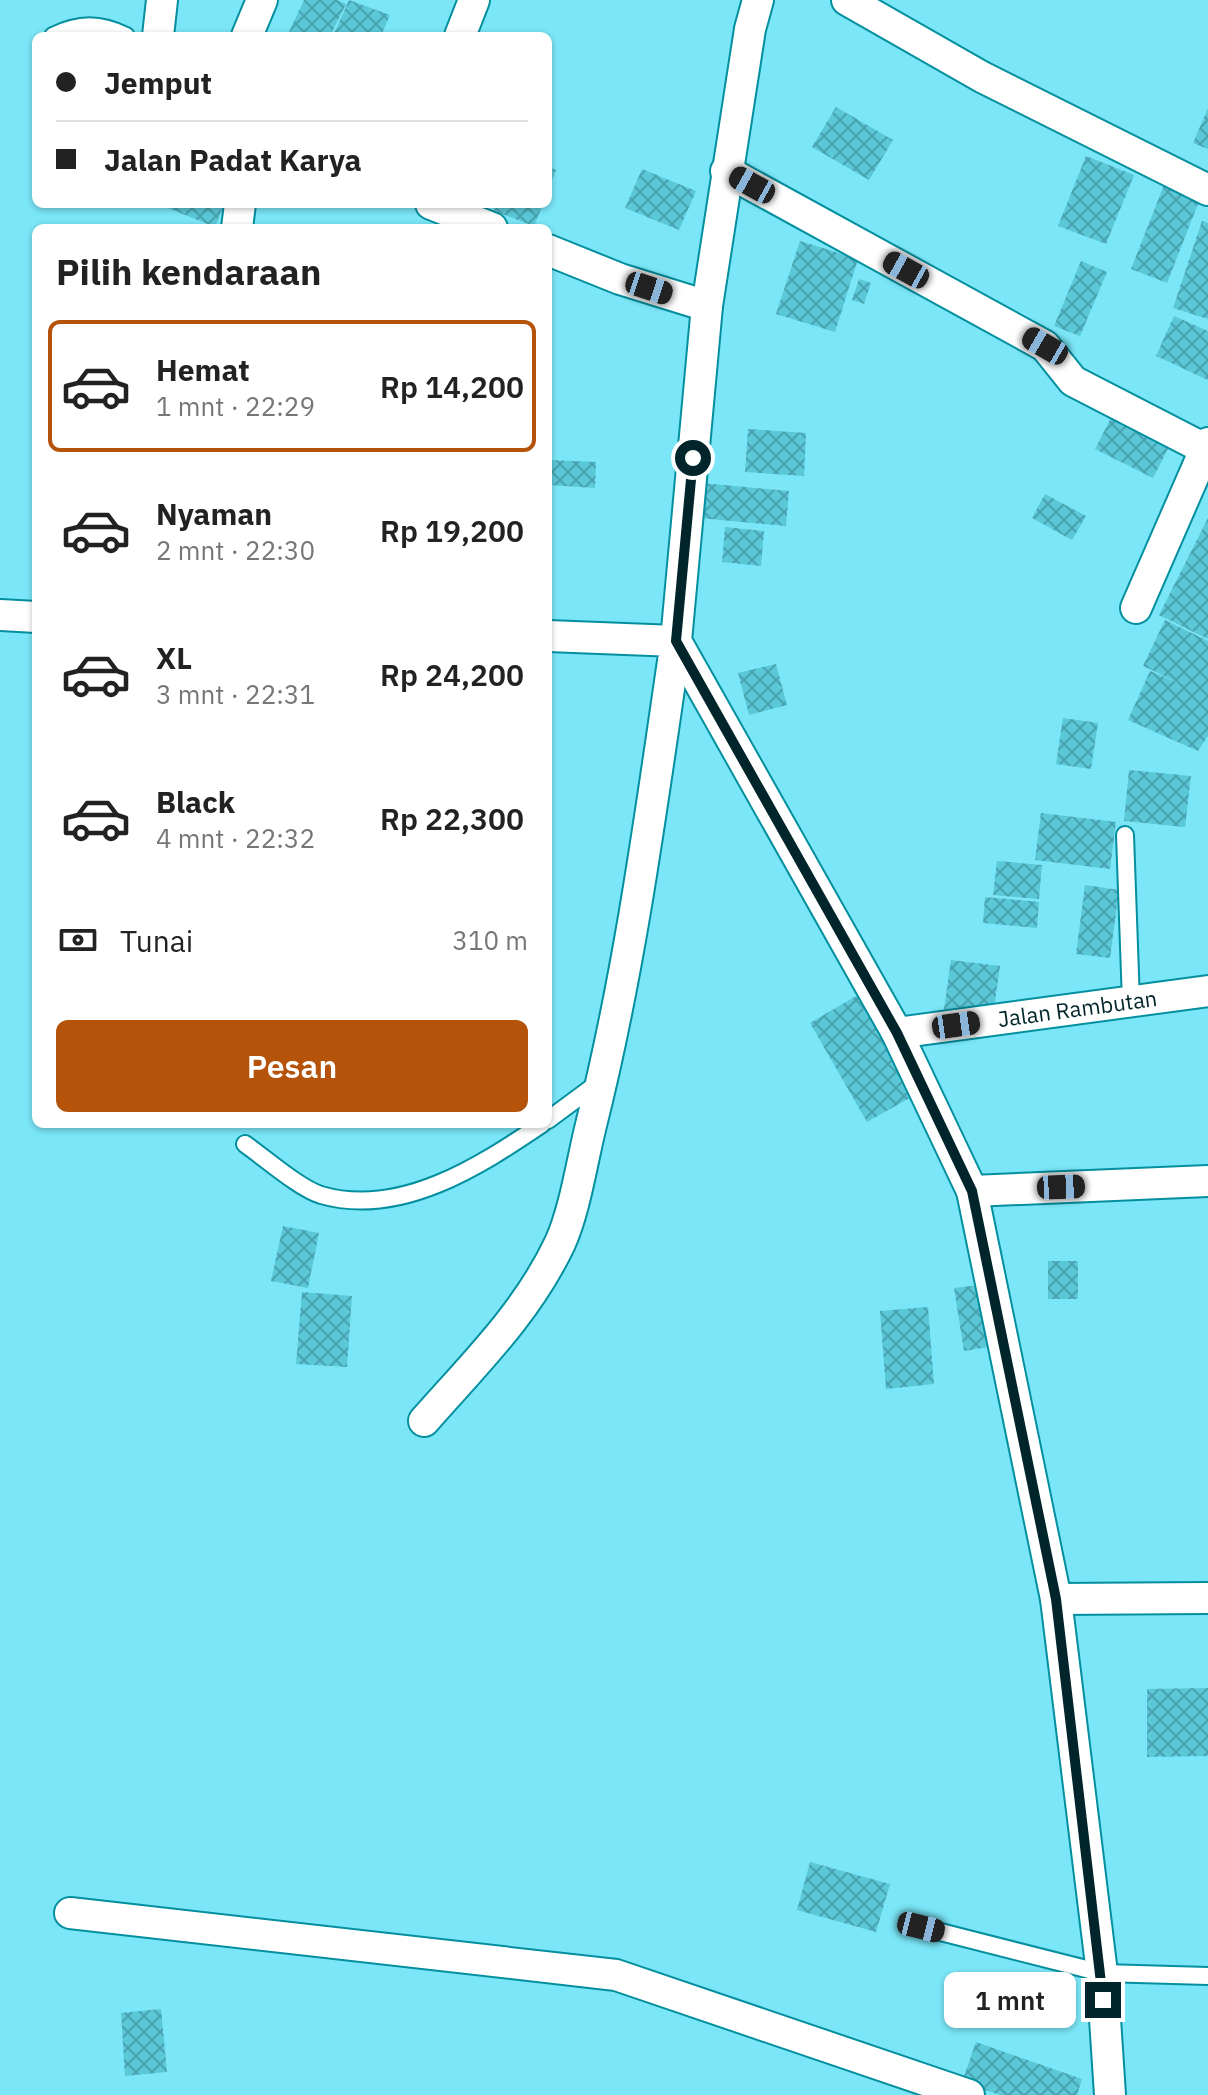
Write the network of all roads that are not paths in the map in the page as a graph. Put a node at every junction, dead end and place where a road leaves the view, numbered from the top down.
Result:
1 (162, 0) edge
2 (262, 0) edge
3 (474, 0) edge
4 (758, 0) edge
5 (847, 0) edge
6 (61, 32) edge
7 (116, 32) edge
8 (158, 32) edge
9 (249, 32) edge
10 (462, 32) edge
11 (726, 171) junction
12 (1208, 190) edge
13 (441, 208) edge
14 (482, 224) edge
15 (552, 251) edge
16 (707, 306) junction
17 (1207, 446) edge
18 (1136, 608) dead end
19 (0, 615) edge
20 (32, 617) edge
21 (552, 636) edge
22 (676, 641) junction
23 (1125, 835) dead end
24 (1208, 991) edge
25 (1131, 1002) junction
26 (897, 1033) junction
27 (602, 1080) junction
28 (552, 1117) edge
29 (535, 1128) edge
30 (245, 1144) dead end
31 (1208, 1181) edge
32 (972, 1191) junction
33 (424, 1421) dead end
34 (1208, 1598) edge
35 (1056, 1599) junction
36 (70, 1913) dead end
37 (921, 1927) dead end
38 (1102, 1973) junction
39 (1208, 1976) edge
40 (969, 2095) edge
41 (1110, 2095) edge

1 - 8 street
2 - 9 street
3 - 10 street
4 - 11 street
5 - 12 street
6 - 7 lane
11 - 16 street
11 - 17 street
13 - 14 street
15 - 16 street
16 - 22 street
17 - 18 street
19 - 20 street
21 - 22 street
22 - 26 street
22 - 27 street
23 - 25 lane
24 - 25 street, Jalan Rambutan
25 - 26 street, Jalan Rambutan
26 - 32 street
27 - 28 lane
27 - 33 street
29 - 30 lane
31 - 32 street
32 - 35 street
34 - 35 street
35 - 38 street
36 - 40 street
37 - 38 lane
38 - 39 lane
38 - 41 street

